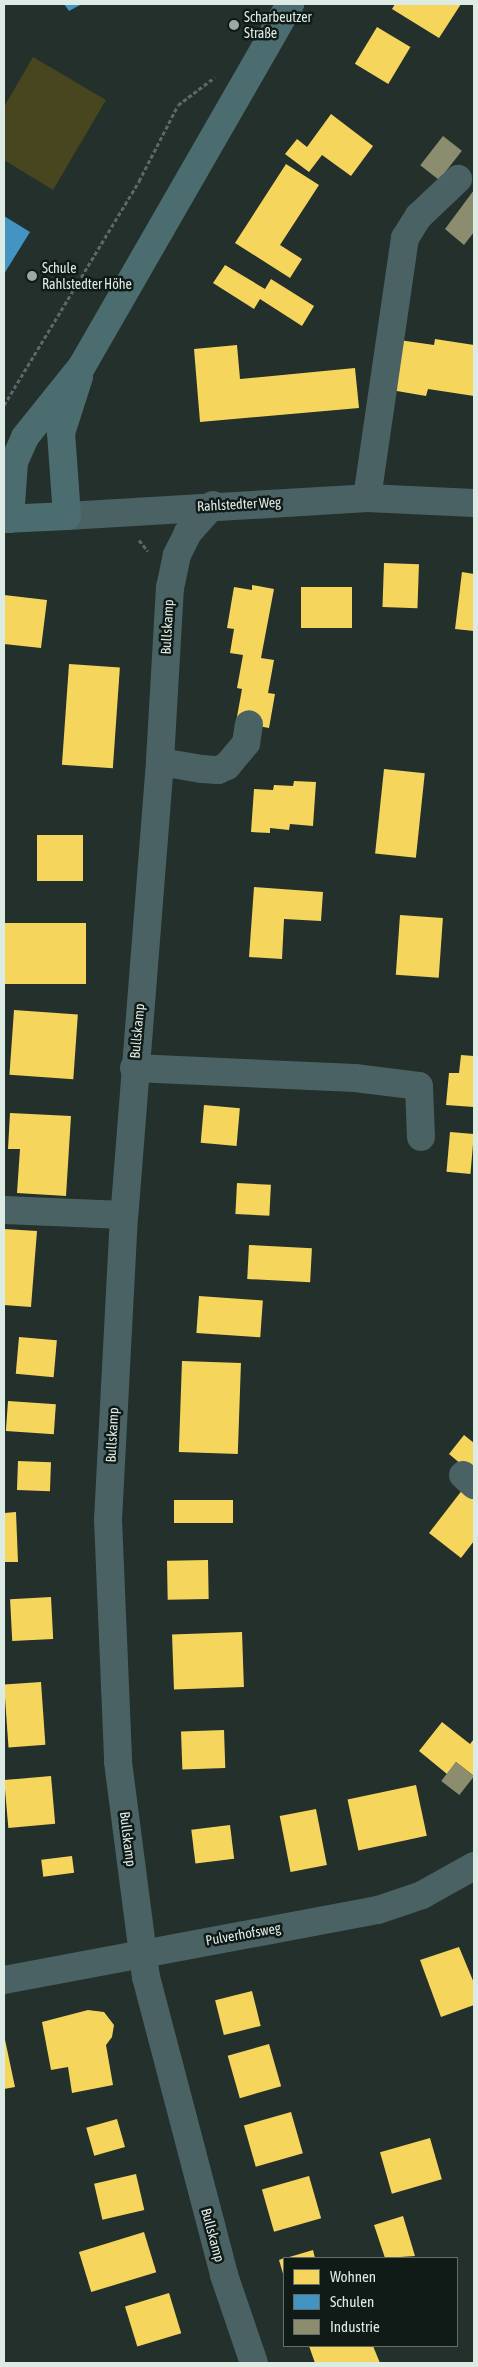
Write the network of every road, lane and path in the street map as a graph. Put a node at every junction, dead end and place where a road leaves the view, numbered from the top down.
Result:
1 (290, 4) edge
2 (178, 105) dead end
3 (458, 178) dead end
4 (82, 366) junction
5 (4, 405) edge
6 (367, 498) junction
7 (474, 503) edge
8 (213, 505) junction
9 (116, 514) junction
10 (67, 516) junction
11 (7, 519) edge
12 (170, 587) junction
13 (249, 724) dead end
14 (160, 762) junction
15 (134, 1068) junction
16 (421, 1137) dead end
17 (4, 1210) edge
18 (124, 1215) junction
19 (474, 1866) edge
20 (143, 1954) junction
21 (4, 1980) edge
22 (254, 2363) edge

1 - 4 main road
2 - 5 path
3 - 6 street
4 - 10 main road
4 - 11 main road
6 - 7 street, Rahlstedter Weg
6 - 8 street, Rahlstedter Weg
8 - 9 street, Rahlstedter Weg
8 - 12 street, Bullskamp
9 - 10 street, Rahlstedter Weg
9 - 12 path
10 - 11 main road, Rahlstedter Weg
12 - 14 street, Bullskamp
13 - 14 street
14 - 15 street, Bullskamp
15 - 16 street
15 - 18 street, Bullskamp
17 - 18 street
18 - 20 street, Bullskamp
19 - 20 street, Pulverhofsweg
20 - 21 street, Pulverhofsweg
20 - 22 street, Bullskamp

